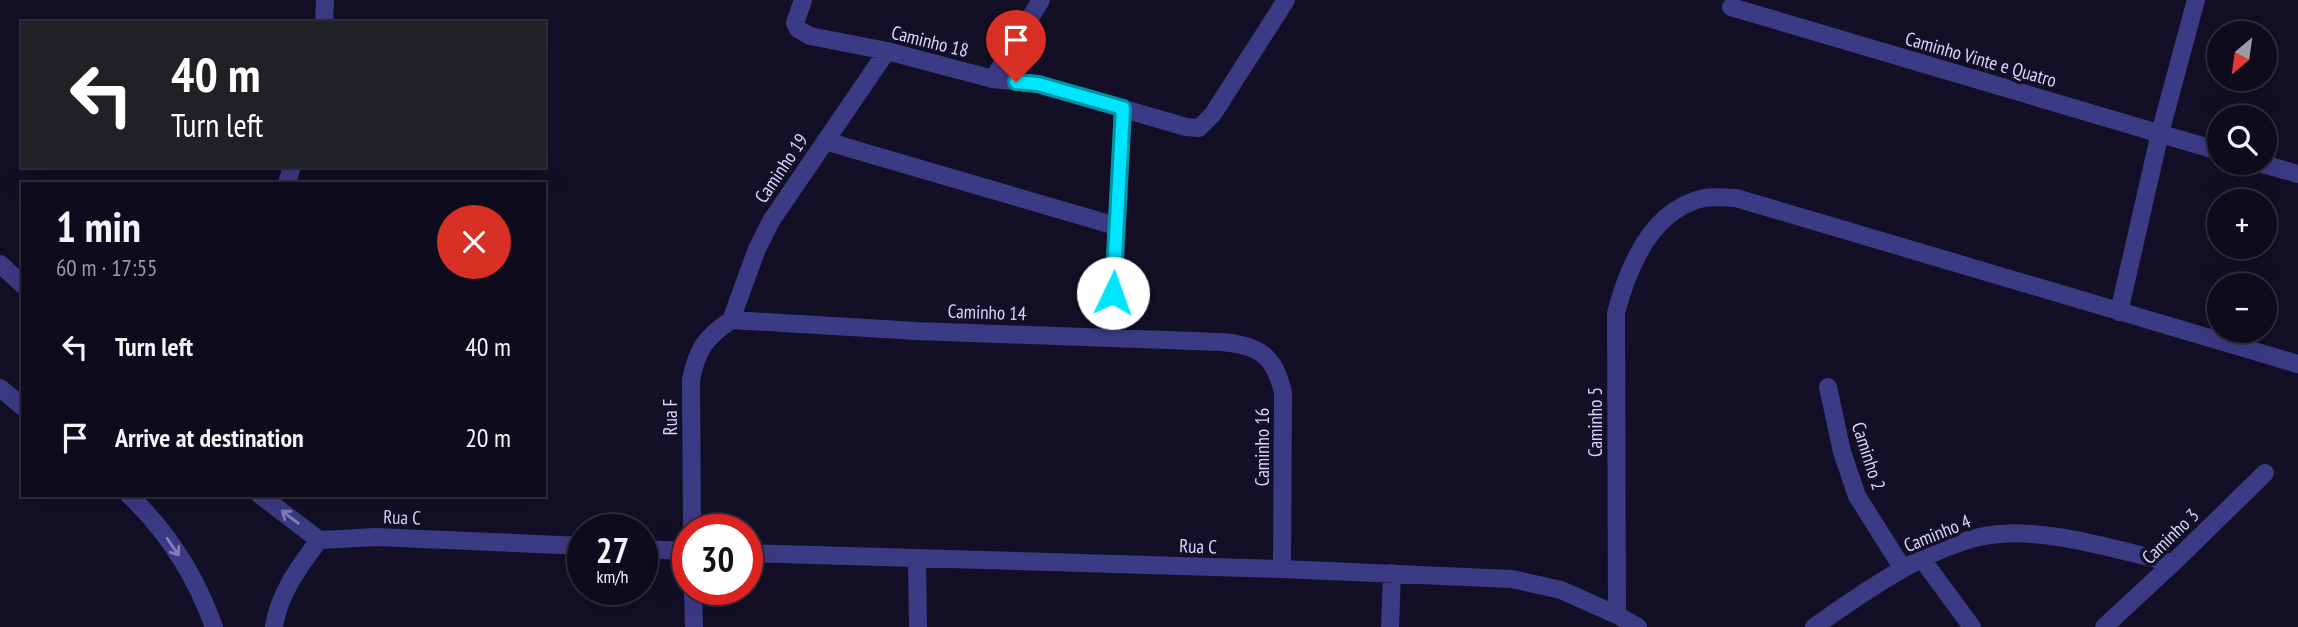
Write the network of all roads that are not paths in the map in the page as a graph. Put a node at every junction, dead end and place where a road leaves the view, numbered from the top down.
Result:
1 (325, 0) edge
2 (803, 0) edge
3 (1041, 0) edge
4 (1286, 0) edge
5 (2196, 0) edge
6 (1731, 7) dead end
7 (324, 21) edge
8 (887, 51) junction
9 (993, 79) junction
10 (1123, 108) junction
11 (2160, 133) junction
12 (825, 141) junction
13 (2207, 147) edge
14 (2277, 168) edge
15 (2298, 174) edge
16 (1116, 226) junction
17 (0, 264) edge
18 (21, 283) edge
19 (2119, 313) junction
20 (731, 320) junction
21 (1111, 338) junction
22 (1242, 344) joint
23 (2298, 364) edge
24 (1828, 387) dead end
25 (0, 388) edge
26 (21, 405) edge
27 (2265, 473) dead end
28 (131, 497) edge
29 (263, 497) edge
30 (692, 514) edge
31 (319, 540) junction
32 (567, 545) edge
33 (763, 554) edge
34 (1922, 559) junction
35 (918, 560) junction
36 (2173, 563) junction
37 (1282, 569) junction
38 (1903, 569) junction
39 (1392, 573) junction
40 (693, 605) edge
41 (1617, 615) junction
42 (214, 627) edge
43 (274, 627) edge
44 (694, 627) edge
45 (918, 627) edge
46 (1390, 627) edge
47 (1637, 627) edge
48 (1814, 627) edge
49 (1972, 627) edge
50 (2104, 627) edge

1 - 7 street
2 - 8 street, Caminho 18
3 - 9 street
4 - 10 street, Caminho 18
5 - 11 street
6 - 11 street, Caminho Vinte e Quatro
8 - 9 street, Caminho 18
8 - 12 street, Caminho 19
9 - 10 street, Caminho 18
10 - 16 street
11 - 13 street, Caminho Vinte e Quatro
11 - 19 street
12 - 16 street
12 - 20 street, Caminho 19
14 - 15 street
16 - 21 street
17 - 18 street
19 - 23 street, Caminho 5
19 - 41 street, Caminho 5
20 - 21 street, Caminho 14
20 - 30 street, Rua F
21 - 22 street, Caminho 14
22 - 37 street, Caminho 16
24 - 38 street, Caminho 2
25 - 26 street
27 - 36 street, Caminho 3
28 -> 42 street
31 -> 29 street
31 - 32 street, Rua C
31 - 43 street
33 - 35 street, Rua C
34 - 36 street, Caminho 4
34 - 38 street, Caminho 4
34 - 49 street
35 - 37 street, Rua C
35 - 45 street
36 - 50 street, Caminho 3
37 - 39 street, Rua C
38 - 48 street, Caminho 4
39 - 41 street, Rua C
39 - 46 street
40 - 44 street
41 - 47 street, Rua C

